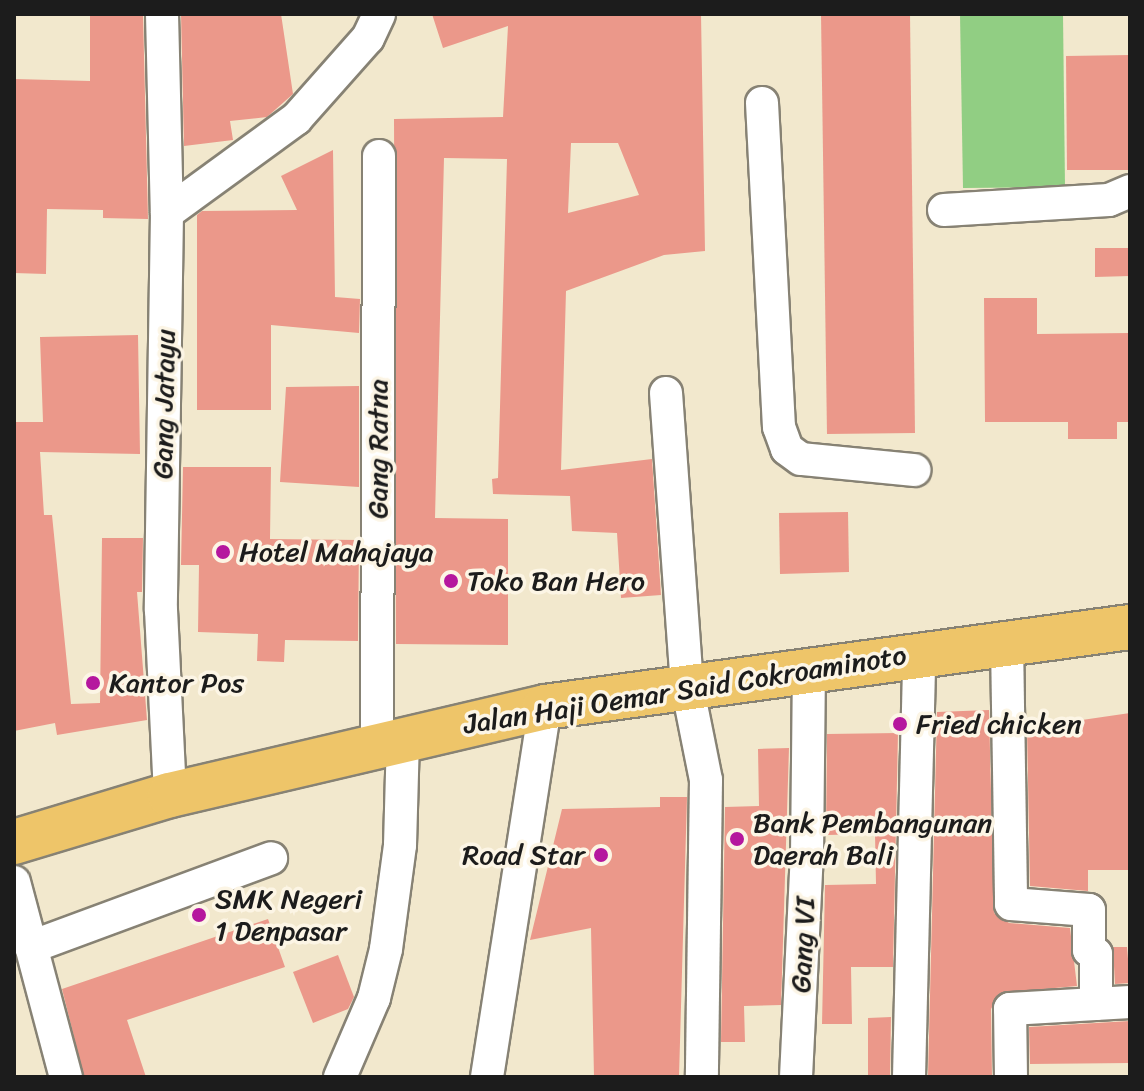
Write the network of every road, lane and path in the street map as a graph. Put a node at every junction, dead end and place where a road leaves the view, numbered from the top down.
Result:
1 (162, 14) edge
2 (379, 14) edge
3 (762, 103) dead end
4 (379, 156) dead end
5 (1130, 191) edge
6 (944, 210) dead end
7 (167, 213) junction
8 (666, 393) dead end
9 (914, 470) dead end
10 (1130, 627) edge
11 (1007, 642) junction
12 (919, 654) junction
13 (809, 668) junction
14 (687, 685) junction
15 (545, 707) junction
16 (390, 740) junction
17 (170, 795) junction
18 (14, 842) edge
19 (271, 858) dead end
20 (14, 882) edge
21 (31, 947) junction
22 (1130, 1002) edge
23 (1096, 1004) junction
24 (66, 1077) edge
25 (340, 1077) edge
26 (487, 1077) edge
27 (702, 1077) edge
28 (796, 1077) edge
29 (909, 1077) edge
30 (1011, 1077) edge

1 - 7 street, Gang Jatayu
2 - 7 street
3 - 9 street
4 - 16 street, Gang Ratna
5 - 6 street
7 - 17 street, Gang Jatayu
8 - 14 street
10 - 11 highway, Jalan Haji Oemar Said Cokroaminoto
11 - 12 highway, Jalan Haji Oemar Said Cokroaminoto
11 - 23 street
12 - 13 highway, Jalan Haji Oemar Said Cokroaminoto
12 - 29 street
13 - 14 highway, Jalan Haji Oemar Said Cokroaminoto
13 - 28 street, Gang VI
14 - 15 highway, Jalan Haji Oemar Said Cokroaminoto
14 - 27 street
15 - 16 highway, Jalan Haji Oemar Said Cokroaminoto
15 - 26 street
16 - 17 highway, Jalan Haji Oemar Said Cokroaminoto
16 - 25 street, Gang Ratna
17 - 18 highway, Jalan Haji Oemar Said Cokroaminoto
19 - 21 street
20 - 21 street
21 - 24 street
22 - 23 street
23 - 30 street

